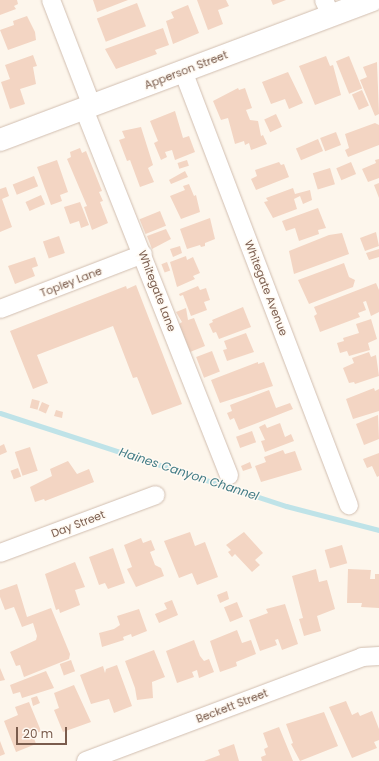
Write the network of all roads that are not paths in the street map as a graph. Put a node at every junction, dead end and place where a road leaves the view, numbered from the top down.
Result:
1 (51, 0) edge
2 (374, 0) edge
3 (328, 8) edge
4 (379, 11) edge
5 (183, 71) junction
6 (88, 107) junction
7 (0, 140) edge
8 (143, 254) junction
9 (0, 309) edge
10 (229, 475) dead end
11 (156, 495) dead end
12 (349, 506) dead end
13 (0, 554) edge
14 (379, 656) edge
15 (86, 761) edge

1 - 6 street
2 - 3 street, Apperson Street
2 - 4 street
3 - 5 street, Apperson Street
5 - 6 street, Apperson Street
5 - 12 street, Whitegate Avenue
6 - 7 street, Apperson Street
6 - 8 street, Whitegate Lane
8 - 9 street, Topley Lane
8 - 10 street, Whitegate Lane
11 - 13 street, Day Street
14 - 15 street, Beckett Street

